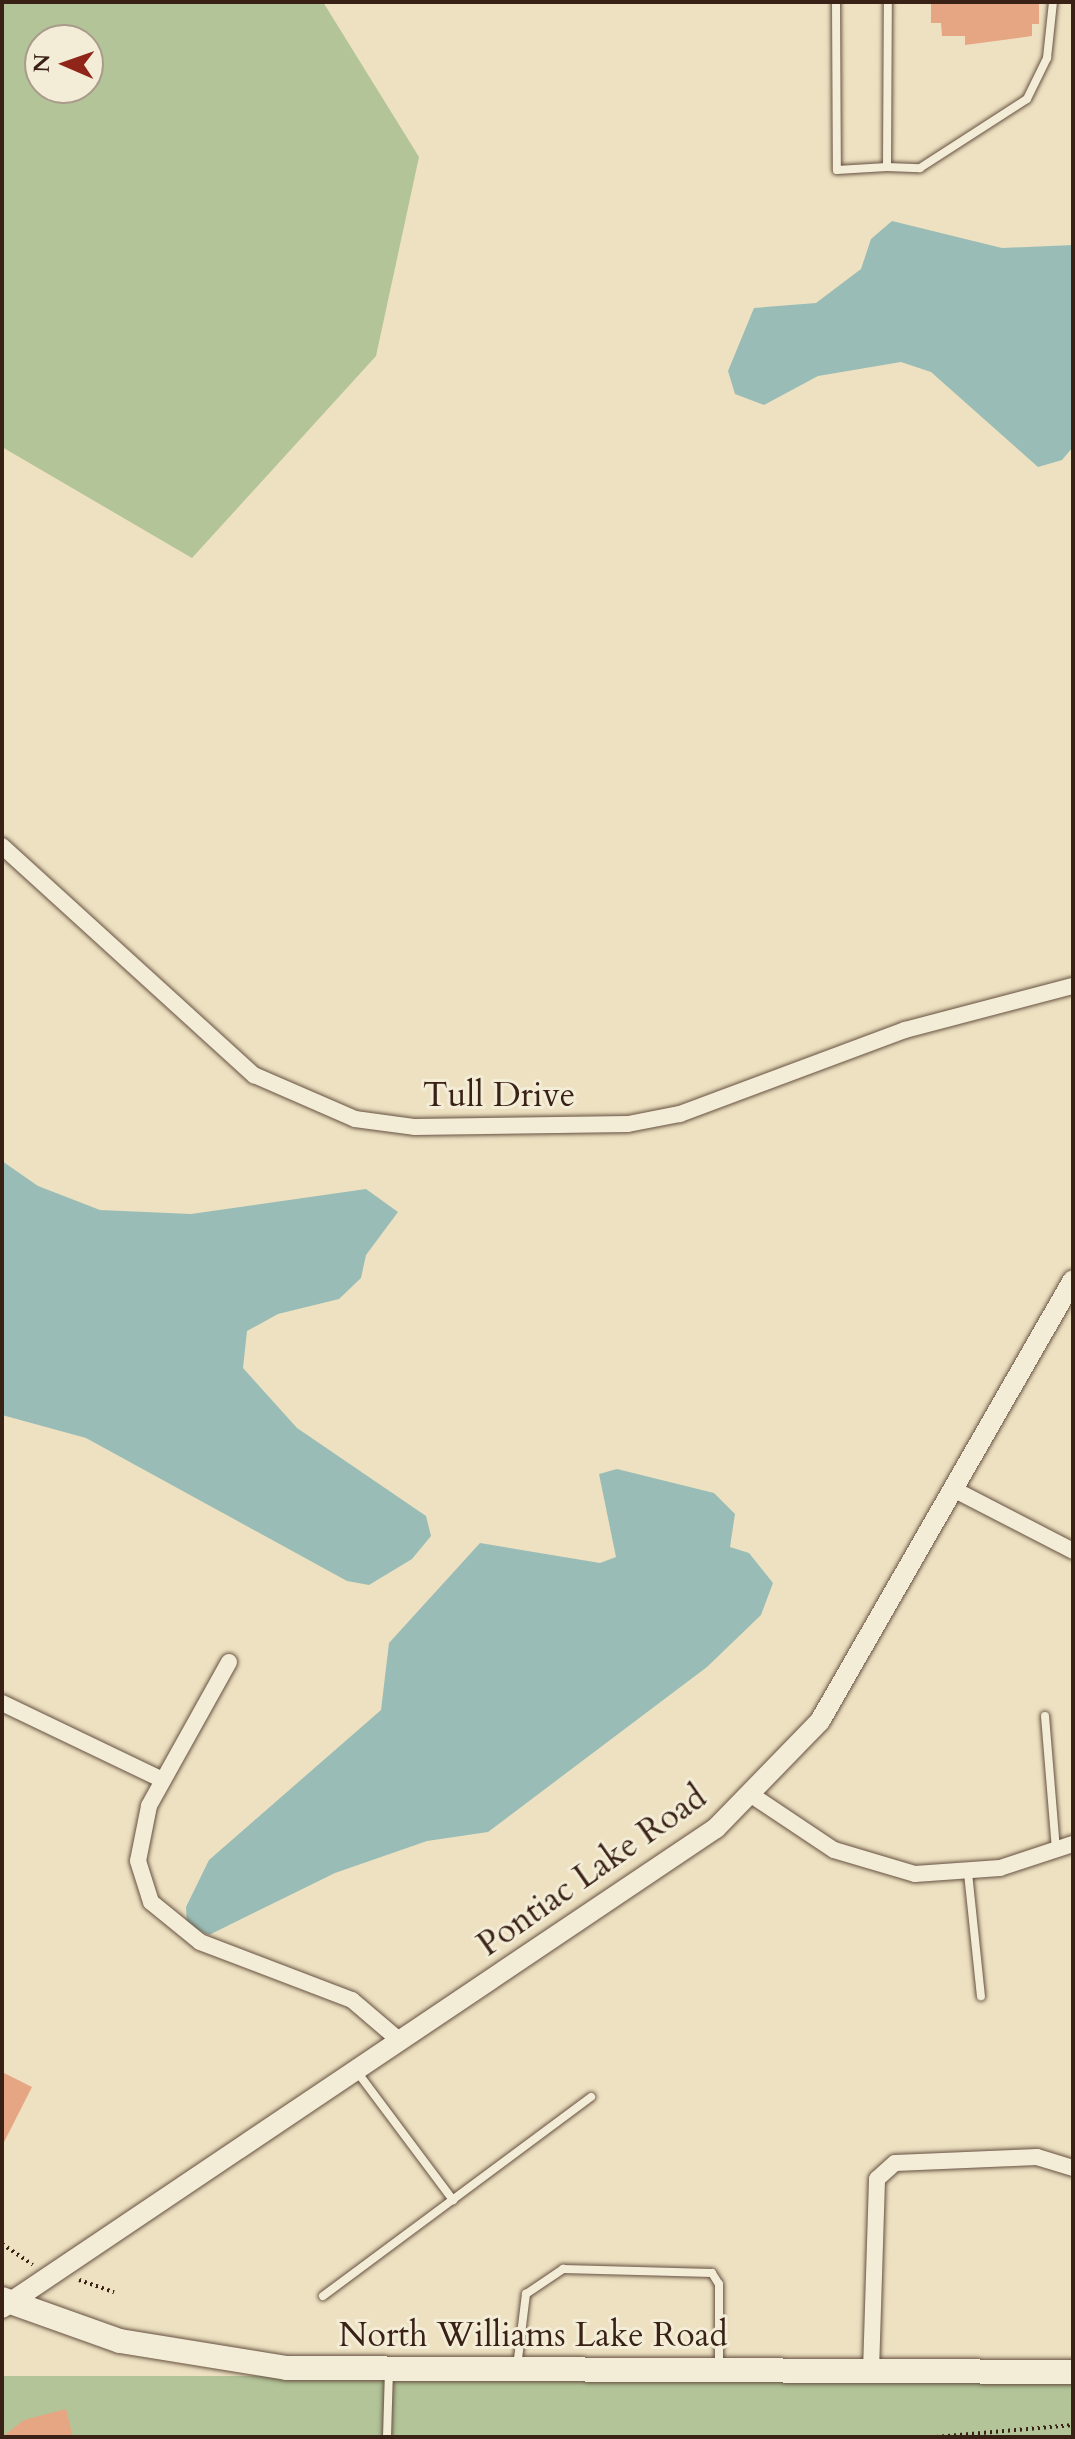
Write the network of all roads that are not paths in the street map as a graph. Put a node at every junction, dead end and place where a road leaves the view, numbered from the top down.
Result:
1 (836, 2) edge
2 (888, 2) edge
3 (1053, 2) edge
4 (887, 167) junction
5 (2, 846) edge
6 (1073, 986) edge
7 (1073, 1280) edge
8 (957, 1491) junction
9 (1073, 1551) edge
10 (229, 1662) dead end
11 (2, 1703) edge
12 (1045, 1716) dead end
13 (163, 1780) junction
14 (750, 1794) junction
15 (1073, 1844) edge
16 (1056, 1851) junction
17 (968, 1873) junction
18 (981, 1996) dead end
19 (400, 2041) junction
20 (358, 2073) junction
21 (591, 2097) dead end
22 (1073, 2168) edge
23 (453, 2200) junction
24 (323, 2296) dead end
25 (4, 2303) edge
26 (389, 2371) junction
27 (517, 2371) junction
28 (719, 2371) junction
29 (871, 2371) junction
30 (1073, 2372) edge
31 (387, 2437) edge

1 - 4 lane
2 - 4 lane
3 - 4 lane
5 - 6 street, Tull Drive
7 - 8 street, Pontiac Lake Road
8 - 9 street
8 - 14 street, Pontiac Lake Road
10 - 13 street
11 - 13 street
12 - 16 lane
13 - 19 street
14 - 17 street
14 - 19 street, Pontiac Lake Road
15 - 16 street
16 - 17 street
17 - 18 lane
19 - 20 street, Pontiac Lake Road
20 - 23 lane
20 - 25 street, Pontiac Lake Road
21 - 23 lane
22 - 29 street
23 - 24 lane
25 - 26 main road, North Williams Lake Road
26 - 27 main road, North Williams Lake Road
26 - 31 lane
27 - 28 main road, North Williams Lake Road
27 - 28 lane
28 - 29 main road, North Williams Lake Road
29 - 30 main road, North Williams Lake Road

